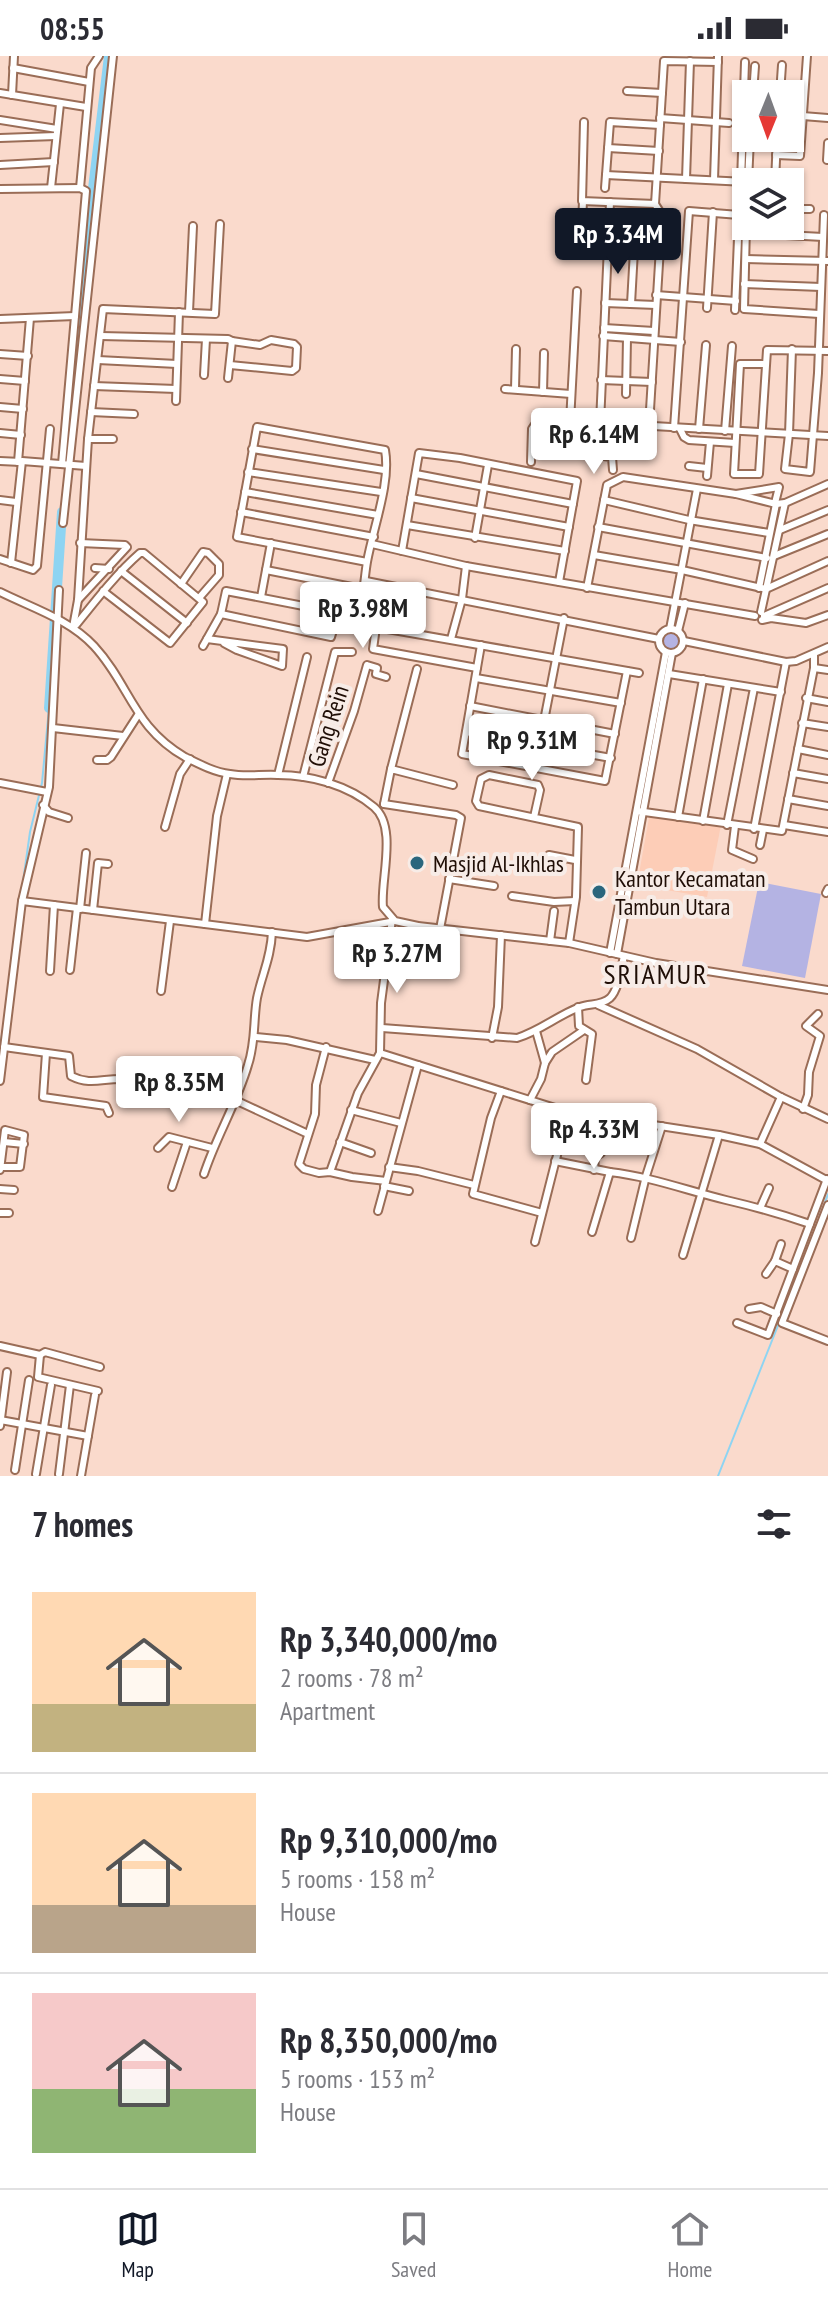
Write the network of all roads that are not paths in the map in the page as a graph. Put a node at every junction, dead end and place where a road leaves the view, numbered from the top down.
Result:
1 (14, 56) edge
2 (99, 56) edge
3 (113, 56) edge
4 (807, 56) edge
5 (89, 57) edge
6 (718, 59) edge
7 (690, 61) junction
8 (745, 62) dead end
9 (92, 65) junction
10 (782, 65) dead end
11 (755, 66) dead end
12 (13, 68) junction
13 (754, 80) edge
14 (781, 80) edge
15 (89, 82) junction
16 (627, 91) dead end
17 (0, 93) edge
18 (662, 93) junction
19 (12, 95) junction
20 (60, 104) junction
21 (86, 107) junction
22 (804, 116) joint
23 (828, 118) edge
24 (0, 120) edge
25 (687, 120) junction
26 (660, 121) junction
27 (584, 122) dead end
28 (716, 122) junction
29 (729, 123) dead end
30 (57, 133) junction
31 (0, 138) edge
32 (828, 146) edge
33 (608, 148) junction
34 (659, 151) junction
35 (776, 152) edge
36 (800, 152) edge
37 (776, 155) junction
38 (827, 160) edge
39 (54, 162) junction
40 (0, 165) edge
41 (745, 168) edge
42 (776, 168) edge
43 (606, 175) junction
44 (657, 178) junction
45 (686, 179) junction
46 (714, 180) junction
47 (732, 181) edge
48 (51, 188) junction
49 (80, 188) junction
50 (605, 188) dead end
51 (0, 189) edge
52 (583, 201) junction
53 (610, 202) junction
54 (655, 204) junction
55 (804, 209) edge
56 (810, 209) dead end
57 (713, 212) junction
58 (732, 213) edge
59 (824, 215) dead end
60 (220, 224) dead end
61 (193, 226) dead end
62 (804, 235) edge
63 (823, 237) junction
64 (742, 240) edge
65 (746, 240) edge
66 (608, 248) junction
67 (634, 250) junction
68 (658, 252) junction
69 (746, 259) junction
70 (825, 260) edge
71 (744, 284) junction
72 (821, 287) junction
73 (577, 291) dead end
74 (656, 295) junction
75 (683, 297) junction
76 (709, 299) junction
77 (739, 301) junction
78 (605, 303) junction
79 (631, 304) junction
80 (656, 305) junction
81 (707, 308) dead end
82 (735, 310) dead end
83 (179, 312) junction
84 (189, 312) junction
85 (215, 314) junction
86 (225, 314) dead end
87 (819, 314) junction
88 (75, 316) junction
89 (30, 318) junction
90 (0, 319) edge
91 (654, 331) junction
92 (604, 332) junction
93 (101, 336) junction
94 (627, 338) junction
95 (178, 339) junction
96 (206, 339) junction
97 (654, 340) junction
98 (232, 341) junction
99 (681, 342) junction
100 (706, 345) dead end
101 (732, 346) dead end
102 (516, 349) dead end
103 (792, 349) junction
104 (818, 350) junction
105 (828, 351) edge
106 (544, 353) dead end
107 (0, 354) edge
108 (28, 356) junction
109 (98, 360) junction
110 (177, 364) junction
111 (765, 364) junction
112 (230, 365) junction
113 (818, 373) junction
114 (828, 374) edge
115 (204, 375) dead end
116 (228, 378) dead end
117 (0, 379) edge
118 (601, 380) junction
119 (25, 381) junction
120 (626, 381) junction
121 (652, 382) junction
122 (94, 386) junction
123 (176, 389) junction
124 (505, 389) dead end
125 (515, 389) junction
126 (543, 392) junction
127 (571, 394) junction
128 (626, 394) dead end
129 (816, 399) junction
130 (828, 400) edge
131 (176, 401) dead end
132 (0, 407) edge
133 (23, 409) junction
134 (91, 412) junction
135 (134, 414) dead end
136 (570, 422) junction
137 (600, 423) junction
138 (649, 426) junction
139 (677, 428) junction
140 (50, 429) dead end
141 (699, 429) junction
142 (737, 430) junction
143 (725, 431) junction
144 (0, 433) edge
145 (762, 433) junction
146 (789, 434) junction
147 (21, 435) junction
148 (814, 436) junction
149 (828, 436) edge
150 (88, 439) junction
151 (113, 439) dead end
152 (710, 442) junction
153 (735, 443) junction
154 (252, 449) junction
155 (0, 461) edge
156 (20, 462) junction
157 (46, 462) junction
158 (531, 462) dead end
159 (65, 464) junction
160 (488, 465) junction
161 (86, 466) junction
162 (689, 466) dead end
163 (384, 470) junction
164 (613, 470) dead end
165 (248, 472) junction
166 (416, 474) junction
167 (828, 484) edge
168 (486, 487) junction
169 (697, 489) junction
170 (245, 492) junction
171 (381, 492) junction
172 (736, 494) junction
173 (411, 498) junction
174 (0, 500) edge
175 (604, 500) junction
176 (16, 502) junction
177 (785, 503) junction
178 (573, 504) junction
179 (776, 504) junction
180 (828, 510) edge
181 (480, 511) junction
182 (241, 512) junction
183 (378, 515) junction
184 (689, 520) junction
185 (63, 523) dead end
186 (407, 525) junction
187 (569, 527) junction
188 (598, 527) junction
189 (780, 530) junction
190 (769, 533) junction
191 (828, 534) edge
192 (475, 538) junction
193 (373, 540) junction
194 (80, 543) junction
195 (271, 543) junction
196 (687, 544) junction
197 (402, 551) junction
198 (565, 551) junction
199 (594, 555) junction
200 (771, 557) junction
201 (0, 559) edge
202 (828, 561) edge
203 (367, 562) junction
204 (11, 563) junction
205 (466, 566) junction
206 (95, 568) dead end
207 (109, 569) junction
208 (266, 570) junction
209 (682, 570) junction
210 (121, 571) junction
211 (366, 581) junction
212 (559, 582) junction
213 (181, 584) junction
214 (587, 588) junction
215 (828, 588) edge
216 (362, 589) junction
217 (763, 589) junction
218 (59, 590) dead end
219 (103, 591) junction
220 (0, 592) edge
221 (261, 597) junction
222 (199, 598) junction
223 (462, 599) junction
224 (78, 600) junction
225 (675, 602) junction
226 (685, 603) junction
227 (338, 613) junction
228 (221, 614) junction
229 (828, 615) edge
230 (761, 616) junction
231 (564, 618) junction
232 (58, 619) junction
233 (187, 623) junction
234 (73, 627) junction
235 (674, 630) junction
236 (451, 639) junction
237 (659, 639) junction
238 (684, 641) junction
239 (224, 643) junction
240 (481, 645) junction
241 (828, 647) edge
242 (352, 652) dead end
243 (669, 652) junction
244 (814, 655) junction
245 (307, 657) dead end
246 (555, 658) junction
247 (786, 662) junction
248 (477, 668) junction
249 (814, 668) junction
250 (417, 669) dead end
251 (828, 670) edge
252 (627, 671) junction
253 (639, 673) dead end
254 (669, 674) junction
255 (386, 677) dead end
256 (476, 678) junction
257 (703, 679) junction
258 (728, 684) junction
259 (754, 688) junction
260 (549, 690) junction
261 (781, 692) junction
262 (806, 698) junction
263 (828, 702) edge
264 (621, 703) junction
265 (470, 706) junction
266 (138, 715) junction
267 (544, 720) junction
268 (802, 723) junction
269 (828, 727) edge
270 (53, 728) junction
271 (466, 732) junction
272 (615, 734) junction
273 (123, 736) junction
274 (654, 736) junction
275 (539, 745) junction
276 (798, 749) junction
277 (828, 755) edge
278 (611, 758) junction
279 (190, 759) junction
280 (97, 760) dead end
281 (535, 767) junction
282 (391, 769) junction
283 (793, 773) junction
284 (227, 774) junction
285 (278, 775) junction
286 (303, 777) junction
287 (828, 779) edge
288 (0, 783) edge
289 (328, 783) junction
290 (453, 785) dead end
291 (47, 792) junction
292 (788, 799) junction
293 (384, 804) junction
294 (43, 805) junction
295 (828, 806) edge
296 (641, 811) junction
297 (381, 816) junction
298 (534, 817) junction
299 (678, 817) junction
300 (68, 818) dead end
301 (703, 821) junction
302 (731, 825) junction
303 (784, 825) junction
304 (165, 827) dead end
305 (754, 829) junction
306 (763, 830) junction
307 (828, 832) edge
308 (760, 845) dead end
309 (86, 853) dead end
310 (549, 855) dead end
311 (753, 859) dead end
312 (575, 860) junction
313 (85, 862) junction
314 (98, 863) junction
315 (108, 864) dead end
316 (449, 879) junction
317 (494, 886) dead end
318 (512, 896) dead end
319 (22, 901) junction
320 (575, 901) junction
321 (54, 905) junction
322 (78, 908) junction
323 (93, 910) junction
324 (554, 911) dead end
325 (391, 920) junction
326 (170, 921) junction
327 (205, 924) junction
328 (418, 926) junction
329 (440, 929) junction
330 (272, 932) junction
331 (501, 935) junction
332 (550, 941) junction
333 (569, 943) junction
334 (617, 954) junction
335 (417, 960) dead end
336 (384, 969) junction
337 (70, 970) dead end
338 (50, 971) dead end
339 (352, 971) dead end
340 (828, 990) edge
341 (161, 991) dead end
342 (598, 1005) junction
343 (578, 1007) junction
344 (818, 1014) dead end
345 (382, 1028) junction
346 (584, 1030) junction
347 (536, 1031) junction
348 (256, 1037) junction
349 (492, 1038) junction
350 (4, 1047) junction
351 (326, 1047) junction
352 (46, 1053) junction
353 (380, 1053) junction
354 (375, 1060) junction
355 (545, 1063) junction
356 (418, 1065) junction
357 (124, 1079) dead end
358 (586, 1080) dead end
359 (0, 1081) edge
360 (501, 1091) junction
361 (781, 1097) junction
362 (235, 1100) junction
363 (530, 1100) junction
364 (803, 1109) junction
365 (351, 1110) junction
366 (568, 1112) junction
367 (109, 1113) dead end
368 (606, 1117) junction
369 (828, 1119) edge
370 (401, 1123) junction
371 (662, 1126) junction
372 (308, 1134) junction
373 (719, 1135) junction
374 (4, 1142) junction
375 (187, 1142) junction
376 (340, 1142) junction
377 (24, 1144) junction
378 (760, 1144) junction
379 (158, 1148) dead end
380 (212, 1148) junction
381 (371, 1153) dead end
382 (22, 1158) junction
383 (33, 1160) dead end
384 (555, 1161) junction
385 (389, 1167) junction
386 (0, 1169) edge
387 (594, 1170) junction
388 (330, 1172) junction
389 (610, 1172) junction
390 (204, 1174) dead end
391 (646, 1176) junction
392 (827, 1179) edge
393 (385, 1184) junction
394 (474, 1185) junction
395 (172, 1187) dead end
396 (769, 1188) dead end
397 (0, 1189) edge
398 (14, 1190) dead end
399 (409, 1191) dead end
400 (703, 1192) junction
401 (828, 1205) edge
402 (761, 1206) junction
403 (378, 1211) dead end
404 (0, 1213) edge
405 (9, 1213) dead end
406 (542, 1213) junction
407 (810, 1224) junction
408 (592, 1232) dead end
409 (631, 1238) dead end
410 (535, 1242) dead end
411 (781, 1244) dead end
412 (683, 1255) dead end
413 (775, 1261) junction
414 (793, 1269) junction
415 (766, 1274) dead end
416 (749, 1309) dead end
417 (777, 1314) junction
418 (737, 1323) dead end
419 (828, 1341) edge
420 (0, 1346) edge
421 (40, 1355) junction
422 (100, 1367) dead end
423 (7, 1372) dead end
424 (29, 1380) dead end
425 (51, 1385) dead end
426 (70, 1385) junction
427 (0, 1422) edge
428 (21, 1424) junction
429 (43, 1428) junction
430 (66, 1432) junction
431 (88, 1436) junction
432 (15, 1470) dead end
433 (36, 1474) dead end
434 (59, 1474) dead end
435 (81, 1476) edge

1 - 12 street
2 - 9 street
3 - 159 street
4 - 22 street
5 - 9 street
6 - 7 street
6 - 28 street
7 - 18 street
7 - 25 street
8 - 41 street
9 - 15 street
10 - 14 street
11 - 13 street
12 - 15 street
12 - 19 street
15 - 21 street
16 - 18 street
17 - 19 street
18 - 26 street
19 - 20 street
20 - 21 street
20 - 30 street
21 - 49 street
22 - 23 street
24 - 30 street
25 - 26 street
25 - 28 street
25 - 45 street
26 - 33 street
26 - 34 street
27 - 52 street
28 - 29 street
28 - 46 street
30 - 31 street
30 - 39 street
32 - 38 street
33 - 34 street
33 - 43 street
34 - 44 street
35 - 37 street
36 - 37 street
37 - 42 street
39 - 40 street
39 - 48 street
43 - 44 street
43 - 50 street
44 - 45 street
44 - 54 street
45 - 46 street
46 - 47 street
48 - 49 street
48 - 51 street
49 - 88 street
52 - 53 street
52 - 66 street
53 - 54 street
53 - 66 street
54 - 68 street
55 - 56 street
57 - 58 street
57 - 75 street
57 - 76 street
59 - 63 street
60 - 85 street
61 - 84 street
62 - 63 street
63 - 70 street
64 - 77 street
65 - 69 street
66 - 67 street
66 - 78 street
67 - 68 street
67 - 79 street
68 - 74 street
69 - 70 street
69 - 71 street
70 - 72 street
71 - 72 street
71 - 77 street
72 - 87 street
73 - 127 street
74 - 75 street
74 - 80 street
75 - 76 street
75 - 99 street
76 - 77 street
76 - 81 street
77 - 82 street
77 - 87 street
78 - 79 street
78 - 92 street
79 - 80 street
80 - 91 street
83 - 84 street
83 - 93 street
83 - 95 street
84 - 85 street
85 - 86 street
87 - 104 street
88 - 89 street
88 - 159 street
89 - 90 street
89 - 108 street
91 - 92 street
91 - 97 street
92 - 94 street
92 - 118 street
93 - 95 street
93 - 109 street
94 - 97 street
94 - 120 street
95 - 96 street
95 - 110 street
96 - 98 street
96 - 115 street
97 - 99 street
97 - 121 street
98 - 112 street
98 - 112 street
99 - 139 street
100 - 141 street
101 - 143 street
102 - 125 street
103 - 104 street
103 - 111 street
103 - 146 street
104 - 105 street
104 - 113 street
106 - 126 street
107 - 108 street
108 - 119 street
109 - 110 street
109 - 122 street
110 - 123 street
111 - 142 street
111 - 145 street
112 - 116 street
113 - 114 street
113 - 129 street
117 - 119 street
118 - 120 street
118 - 137 street
119 - 133 street
120 - 121 street
120 - 128 street
121 - 138 street
122 - 123 street
122 - 134 street
123 - 131 street
124 - 125 street
125 - 126 street
126 - 127 street
127 - 136 street
129 - 130 street
129 - 148 street
132 - 133 street
133 - 147 street
134 - 135 street
134 - 150 street
136 - 137 street
136 - 158 street
136 - 164 street
137 - 138 street
138 - 139 street
139 - 141 street
139 - 152 street
140 - 157 street
141 - 143 street
142 - 143 street
142 - 145 street
142 - 153 street
144 - 147 street
145 - 146 street
145 - 153 street
146 - 148 street
146 - 148 street
147 - 156 street
148 - 149 street
150 - 151 street
150 - 161 street
152 - 153 street
152 - 162 street
154 - 163 street
154 - 163 street
154 - 165 street
155 - 156 street
156 - 157 street
156 - 176 street
157 - 159 street
157 - 204 street
159 - 161 street
159 - 185 street
160 - 166 street
160 - 168 street
160 - 178 street
161 - 194 street
163 - 171 street
165 - 170 street
165 - 171 street
166 - 168 street
166 - 173 street
167 - 177 street
168 - 178 street
168 - 181 street
169 - 172 street
169 - 175 street
169 - 184 street
170 - 182 street
170 - 183 street
171 - 183 street
172 - 179 street
172 - 179 street
173 - 181 street
173 - 186 street
174 - 176 street
175 - 184 street
175 - 188 street
176 - 204 street
177 - 179 street
177 - 189 street
178 - 187 street
179 - 190 street
180 - 189 street
181 - 187 street
181 - 192 street
182 - 193 street
182 - 195 street
183 - 193 street
184 - 190 street
184 - 196 street
186 - 192 street
186 - 197 street
187 - 198 street
188 - 196 street
188 - 199 street
189 - 200 street
190 - 200 street
191 - 200 street
192 - 198 street
193 - 197 street
193 - 203 street
194 - 207 street
194 - 224 street
195 - 203 street
195 - 208 street
196 - 200 street
196 - 209 street
197 - 205 street
198 - 212 street
199 - 209 street
199 - 214 street
200 - 217 street
201 - 204 street
202 - 217 street
203 - 211 street
205 - 212 street
205 - 223 street
206 - 207 street
207 - 224 street
208 - 216 street
208 - 221 street
209 - 217 street
209 - 225 street
210 - 213 street
210 - 219 street
210 - 233 street
211 - 216 street
211 - 223 street
212 - 214 street
213 - 222 street
213 - 222 street
214 - 225 street
215 - 230 street
216 - 227 street
217 - 230 street
218 - 232 street
219 - 233 street
219 - 234 street
220 - 232 street
221 - 227 street
221 - 228 street
222 - 233 street
223 - 231 street
223 - 236 street
224 - 234 street
225 - 226 street
225 - 235 street
226 - 230 street
226 - 235 street
227 - 228 street
228 - 239 street
229 - 230 street
231 - 237 street
231 - 246 street
232 - 234 street
232 - 270 street
234 - 266 street
235 - 237 street
235 - 238 street
236 - 240 street
236 - 248 street
237 - 243 street
238 - 243 street
238 - 247 street
239 - 239 street
240 - 246 street
240 - 248 street
241 - 244 street
242 - 286 street
243 - 254 street
243 - 274 street
244 - 247 street
244 - 249 street
245 - 285 street
246 - 252 street
246 - 260 street
247 - 261 street
248 - 256 street
249 - 251 street
249 - 262 street
250 - 282 street
252 - 253 street
252 - 264 street
254 - 257 street
254 - 274 street
255 - 289 street, Gang Rein
256 - 260 street
256 - 265 street
257 - 258 street
257 - 299 street
258 - 259 street
258 - 301 street
259 - 261 street
259 - 302 street
260 - 264 street
260 - 267 street
261 - 305 street
262 - 263 street
262 - 268 street
264 - 272 street
265 - 267 street
265 - 271 street
266 - 273 street
266 - 279 street
267 - 272 street
267 - 275 street
268 - 269 street
268 - 276 street
270 - 273 street
270 - 291 street
271 - 275 street
271 - 281 street
272 - 278 street
273 - 280 street
274 - 296 street
275 - 278 street
275 - 281 street
276 - 277 street
276 - 283 street
278 - 281 street
279 - 284 street
279 - 304 street
282 - 290 street
282 - 293 street
283 - 287 street
283 - 292 street
284 - 285 street
284 - 327 street
285 - 286 street
286 - 289 street
288 - 291 street
289 - 297 street
291 - 294 street
292 - 295 street
292 - 303 street
293 - 297 street
293 - 316 street
294 - 300 street
294 - 319 street
296 - 299 street
296 - 334 street
297 - 325 street
298 - 298 street
298 - 312 street
299 - 301 street
301 - 302 street
302 - 305 street
302 - 311 street
303 - 306 street
303 - 307 street
305 - 306 street
306 - 308 street
309 - 313 street
310 - 312 street
312 - 320 street
313 - 314 street
313 - 322 street
314 - 315 street
314 - 323 street
316 - 317 street
316 - 329 street
318 - 320 street
319 - 321 street
319 - 350 street
320 - 333 street
321 - 322 street
321 - 338 street
322 - 323 street
322 - 337 street
323 - 326 street
324 - 332 street
325 - 328 street
325 - 330 street
325 - 336 street
326 - 327 street
326 - 341 street
327 - 330 street
328 - 329 street
328 - 335 street
329 - 331 street
330 - 348 street
331 - 332 street
331 - 349 street
332 - 333 street
333 - 334 street
334 - 340 street
334 - 342 street
336 - 339 street
336 - 345 street
342 - 343 street
342 - 361 street
343 - 346 street
343 - 347 street
344 - 364 street
345 - 349 street
345 - 353 street
346 - 355 street
346 - 358 street
347 - 349 street
347 - 355 street
348 - 351 street
348 - 362 street
350 - 352 street
350 - 359 street
351 - 354 street
351 - 372 street
352 - 357 street
352 - 367 street
353 - 354 street
353 - 356 street
354 - 365 street
355 - 363 street
356 - 360 street
356 - 370 street
360 - 363 street
360 - 394 street
361 - 364 street
361 - 378 street
362 - 372 street
362 - 380 street
363 - 366 street
364 - 369 street
365 - 370 street
365 - 376 street
366 - 368 street
366 - 384 street
368 - 371 street
368 - 387 street
370 - 385 street
371 - 373 street
371 - 391 street
372 - 388 street
373 - 378 street
373 - 400 street
374 - 377 street
374 - 377 street
374 - 386 street
375 - 379 street
375 - 380 street
375 - 395 street
376 - 381 street
376 - 388 street
377 - 382 street
378 - 392 street
380 - 390 street
382 - 383 street
382 - 386 street
384 - 387 street
384 - 406 street
385 - 393 street
385 - 394 street
387 - 389 street
388 - 393 street
389 - 391 street
389 - 408 street
391 - 400 street
391 - 409 street
392 - 407 street
393 - 399 street
393 - 403 street
394 - 406 street
396 - 402 street
397 - 398 street
400 - 402 street
400 - 412 street
401 - 419 street
402 - 407 street
404 - 405 street
406 - 410 street
407 - 414 street
411 - 413 street
413 - 414 street
413 - 415 street
414 - 417 street
416 - 417 street
417 - 418 street
420 - 421 street
421 - 422 street
421 - 426 street
423 - 427 street
424 - 428 street
425 - 429 street
426 - 430 street
426 - 431 street
427 - 428 street
428 - 429 street
428 - 432 street
429 - 430 street
429 - 433 street
430 - 431 street
430 - 434 street
431 - 435 street

